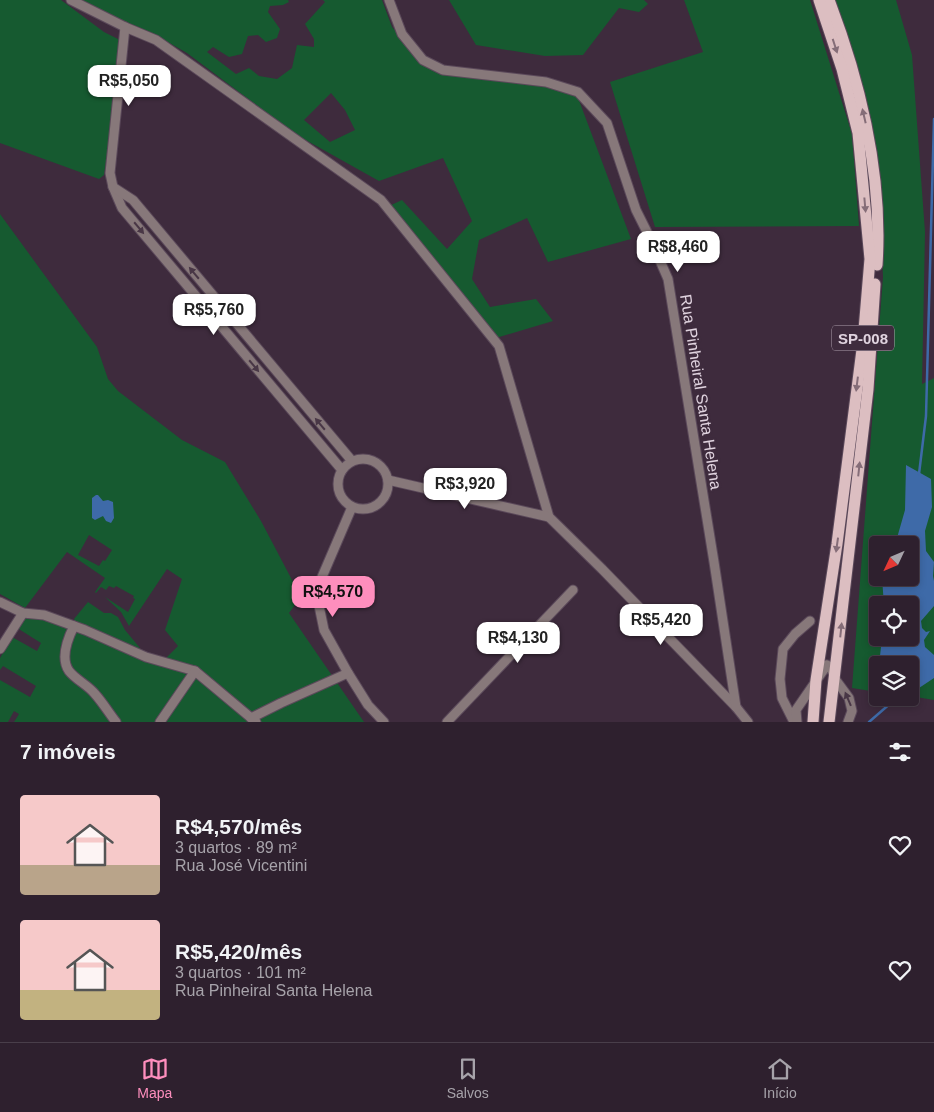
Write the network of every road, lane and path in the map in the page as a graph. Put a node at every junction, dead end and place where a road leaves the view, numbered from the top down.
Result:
1 (71, 0) edge
2 (389, 0) edge
3 (819, 0) edge
4 (829, 0) edge
5 (125, 27) junction
6 (113, 187) junction
7 (352, 462) junction
8 (342, 470) junction
9 (388, 480) junction
10 (352, 507) junction
11 (548, 517) junction
12 (573, 590) dead end
13 (0, 602) edge
14 (22, 613) junction
15 (810, 621) dead end
16 (74, 626) junction
17 (0, 649) edge
18 (195, 671) junction
19 (348, 673) junction
20 (835, 679) junction
21 (816, 680) junction
22 (736, 707) junction
23 (792, 711) junction
24 (254, 720) edge
25 (116, 722) edge
26 (160, 722) edge
27 (384, 722) edge
28 (447, 722) edge
29 (748, 722) edge
30 (796, 722) edge
31 (813, 722) edge
32 (830, 722) edge
33 (848, 722) edge

1 - 5 street
2 - 22 street, Rua Pinheiral Santa Helena
3 -> 21 main road, SP-008
20 -> 4 main road, SP-008
5 - 6 street
5 - 11 street
7 -> 6 street
6 -> 8 street
7 - 8 street
7 - 9 street
8 - 10 street
9 - 10 street
9 - 11 street
10 - 19 street
11 - 22 street
12 - 28 street
13 - 14 street
14 - 16 street
14 - 17 street
15 - 23 street
16 - 18 street
16 - 25 street
18 - 24 street
18 - 26 street
19 - 24 street
19 - 27 street
20 - 21 street
20 - 32 main road, SP-008
33 -> 20 street
21 - 23 street
21 - 31 main road, SP-008
22 - 29 street
23 - 30 street

